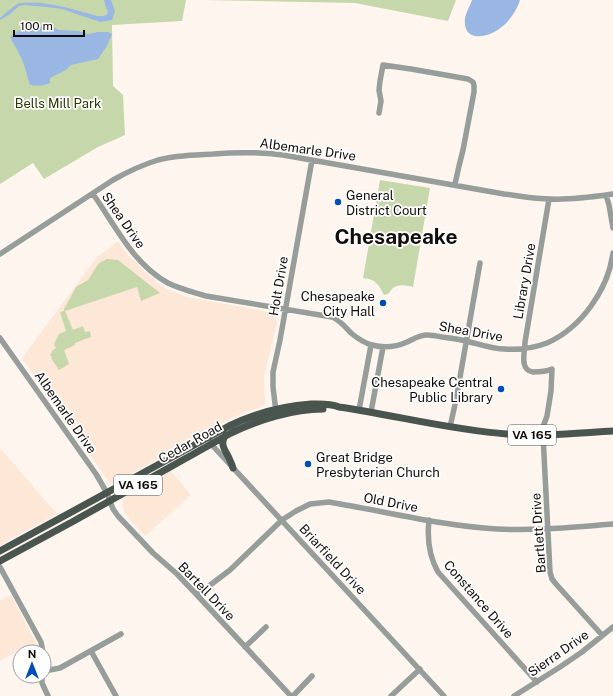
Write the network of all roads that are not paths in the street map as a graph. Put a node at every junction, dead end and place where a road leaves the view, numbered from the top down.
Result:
1 (379, 113) dead end
2 (312, 160) junction
3 (455, 184) junction
4 (93, 194) junction
5 (613, 194) edge
6 (606, 195) junction
7 (549, 199) junction
8 (613, 228) edge
9 (613, 253) edge
10 (0, 254) edge
11 (480, 265) dead end
12 (285, 309) junction
13 (0, 338) edge
14 (466, 341) junction
15 (371, 345) junction
16 (383, 347) junction
17 (525, 348) junction
18 (359, 410) junction
19 (371, 412) junction
20 (276, 413) junction
21 (450, 427) junction
22 (613, 431) edge
23 (226, 435) junction
24 (543, 435) junction
25 (210, 436) junction
26 (211, 444) junction
27 (233, 468) junction
28 (107, 493) junction
29 (109, 501) junction
30 (282, 520) junction
31 (429, 520) junction
32 (613, 524) edge
33 (548, 528) junction
34 (0, 551) edge
35 (0, 561) edge
36 (0, 567) edge
37 (197, 595) junction
38 (266, 627) dead end
39 (613, 627) edge
40 (121, 634) dead end
41 (602, 635) junction
42 (41, 644) edge
43 (245, 647) junction
44 (91, 651) junction
45 (420, 669) junction
46 (52, 670) edge
47 (312, 676) dead end
48 (538, 682) junction
49 (42, 684) edge
50 (48, 696) edge
51 (116, 696) edge
52 (292, 696) edge
53 (391, 696) edge
54 (444, 696) edge
55 (514, 696) edge

1 - 3 street
2 - 3 street, Albemarle Drive
2 - 4 street, Albemarle Drive
2 - 12 street, Holt Drive
3 - 7 street, Albemarle Drive
4 - 10 street, Albemarle Drive
4 - 12 street, Shea Drive
5 - 6 street, Albemarle Drive
6 - 7 street, Albemarle Drive
6 - 8 street
7 - 17 street, Library Drive
9 - 17 street, Shea Drive
11 - 14 street
12 - 15 street, Shea Drive
12 - 20 street, Holt Drive
13 - 28 street, Albemarle Drive
14 - 16 street, Shea Drive
14 - 17 street, Shea Drive
14 - 21 street
15 - 16 street, Shea Drive
15 - 18 street
16 - 19 street
17 - 24 street, Library Drive
18 - 19 main road, Cedar Road / VA 165
18 - 20 main road, Cedar Road / VA 165
19 - 21 main road, Cedar Road / VA 165
20 - 23 main road, Cedar Road / VA 165
20 - 25 main road, Cedar Road / VA 165
21 - 24 main road, Cedar Road / VA 165
22 - 24 main road, Cedar Road / VA 165
23 - 26 main road, Cedar Road / VA 165
23 - 27 main road
24 - 33 street, Bartlett Drive
25 - 26 street
25 - 28 main road, Cedar Road / VA 165
26 - 27 street, Briarfield Drive
26 - 29 main road, Cedar Road / VA 165
27 - 30 street, Briarfield Drive
28 - 29 street, Albemarle Drive
28 - 34 main road, Cedar Road / VA 165
29 - 35 main road, Cedar Road / VA 165
29 - 37 street, Bartell Drive
30 - 31 street, Old Drive
30 - 37 street, Old Drive
30 - 45 street, Briarfield Drive
31 - 33 street, Old Drive
31 - 48 street, Constance Drive
32 - 33 street, Old Drive
33 - 41 street, Bartlett Drive
36 - 42 street
37 - 43 street, Bartell Drive
38 - 43 street
39 - 41 street, Sierra Drive
40 - 44 street
41 - 48 street, Sierra Drive
43 - 52 street, Bartell Drive
44 - 46 street
44 - 51 street
45 - 53 street
45 - 54 street, Briarfield Drive
47 - 52 street
48 - 55 street, Sierra Drive
49 - 50 street

